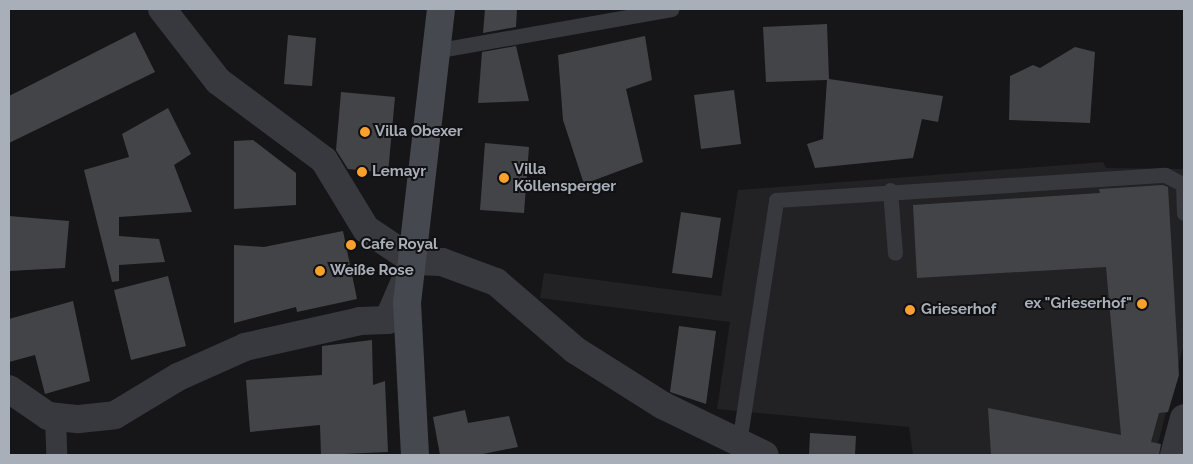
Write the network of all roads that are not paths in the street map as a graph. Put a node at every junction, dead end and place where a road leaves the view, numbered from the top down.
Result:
1 (162, 9) edge
2 (441, 9) edge
3 (670, 9) edge
4 (434, 51) junction
5 (890, 190) junction
6 (1184, 213) edge
7 (895, 253) dead end
8 (414, 261) junction
9 (9, 389) edge
10 (55, 417) junction
11 (1184, 418) edge
12 (739, 443) junction
13 (56, 455) edge
14 (415, 455) edge
15 (765, 455) edge
16 (1174, 455) edge

1 - 8 street
2 - 4 main road
3 - 4 lane
4 - 8 main road
5 - 6 lane
5 - 7 lane
5 - 12 lane
8 - 10 street
8 - 12 street
8 - 14 main road
9 - 10 street
10 - 13 street
11 - 16 street
12 - 15 street

